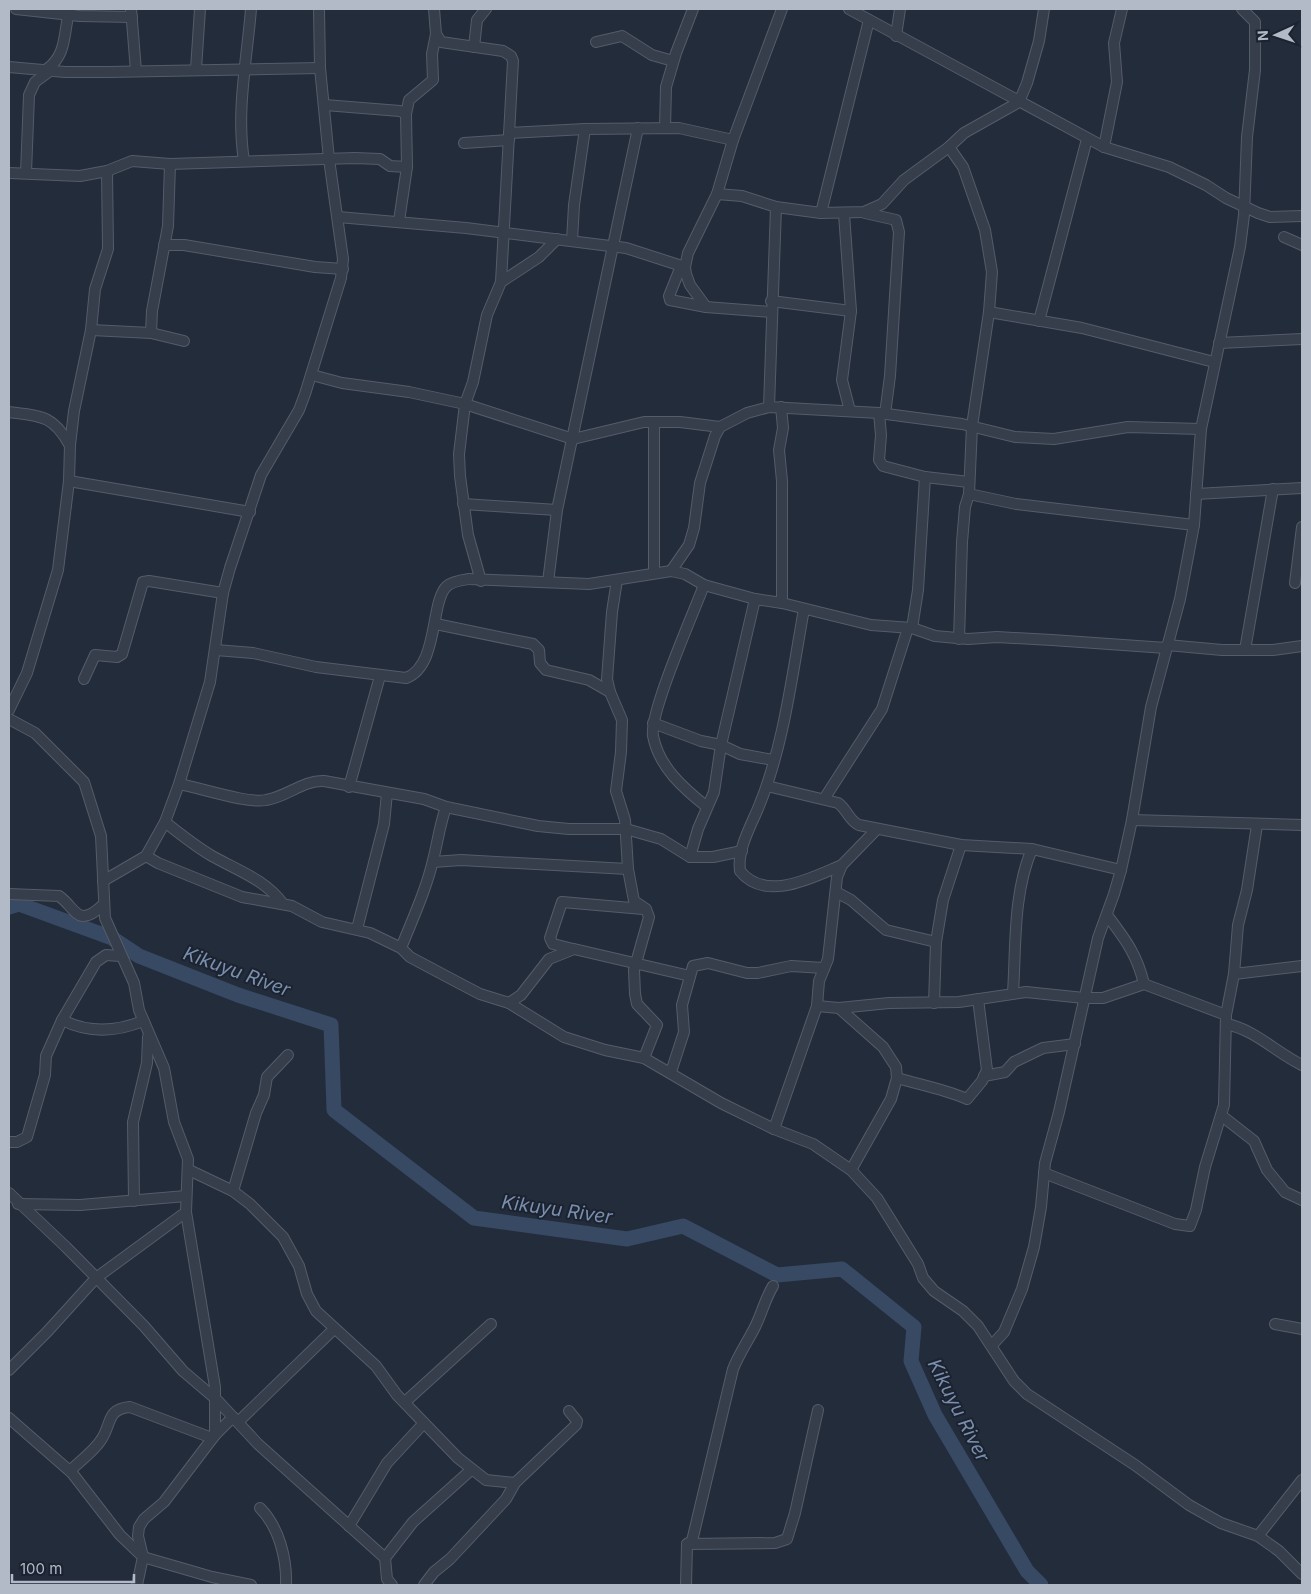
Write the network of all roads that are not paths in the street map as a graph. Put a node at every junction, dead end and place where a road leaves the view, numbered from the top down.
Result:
1 (16, 9) edge
2 (200, 9) edge
3 (251, 9) edge
4 (319, 9) edge
5 (434, 9) edge
6 (486, 9) edge
7 (694, 9) edge
8 (782, 9) edge
9 (849, 9) edge
10 (900, 9) edge
11 (1044, 9) edge
12 (1122, 9) edge
13 (1242, 9) edge
14 (69, 11) edge
15 (132, 13) edge
16 (869, 20) junction
17 (436, 34) junction
18 (896, 36) junction
19 (596, 42) dead end
20 (474, 47) junction
21 (674, 61) junction
22 (9, 67) edge
23 (320, 68) junction
24 (196, 69) junction
25 (246, 69) junction
26 (48, 70) junction
27 (136, 71) junction
28 (1019, 102) junction
29 (324, 105) junction
30 (406, 114) junction
31 (638, 128) junction
32 (665, 128) junction
33 (585, 129) junction
34 (509, 136) junction
35 (1087, 139) junction
36 (733, 140) junction
37 (464, 142) dead end
38 (949, 147) junction
39 (1104, 147) junction
40 (329, 159) junction
41 (244, 162) junction
42 (170, 164) junction
43 (407, 167) junction
44 (107, 171) junction
45 (9, 172) edge
46 (26, 173) junction
47 (716, 194) junction
48 (776, 207) junction
49 (1243, 207) junction
50 (864, 212) junction
51 (821, 213) junction
52 (844, 214) junction
53 (1302, 216) edge
54 (338, 217) junction
55 (400, 221) junction
56 (504, 232) junction
57 (1284, 236) dead end
58 (557, 240) junction
59 (572, 241) junction
60 (164, 245) junction
61 (1302, 245) edge
62 (613, 246) junction
63 (683, 266) junction
64 (343, 269) junction
65 (501, 282) junction
66 (771, 301) junction
67 (706, 307) junction
68 (851, 311) junction
69 (771, 312) junction
70 (989, 312) junction
71 (1039, 321) junction
72 (91, 330) junction
73 (151, 333) junction
74 (1302, 339) edge
75 (184, 341) dead end
76 (1219, 343) junction
77 (1214, 362) junction
78 (312, 375) junction
79 (465, 404) junction
80 (769, 407) junction
81 (781, 407) junction
82 (850, 411) junction
83 (9, 412) edge
84 (882, 413) junction
85 (654, 422) junction
86 (972, 426) junction
87 (720, 427) junction
88 (1201, 428) junction
89 (573, 439) junction
90 (70, 445) junction
91 (925, 477) junction
92 (69, 481) junction
93 (969, 482) junction
94 (1302, 488) edge
95 (1273, 489) junction
96 (969, 494) junction
97 (1196, 494) junction
98 (463, 504) junction
99 (557, 510) junction
100 (250, 512) junction
101 (1194, 525) junction
102 (1302, 527) edge
103 (671, 571) junction
104 (654, 572) junction
105 (617, 580) junction
106 (482, 581) junction
107 (548, 582) junction
108 (1295, 583) dead end
109 (704, 585) junction
110 (223, 593) junction
111 (755, 600) junction
112 (782, 603) junction
113 (804, 609) junction
114 (436, 624) junction
115 (910, 628) junction
116 (959, 639) junction
117 (1166, 646) junction
118 (1302, 646) edge
119 (216, 650) junction
120 (1245, 650) junction
121 (380, 676) junction
122 (84, 679) dead end
123 (610, 692) junction
124 (9, 710) edge
125 (9, 719) edge
126 (653, 724) junction
127 (721, 745) junction
128 (773, 760) junction
129 (179, 784) junction
130 (767, 786) junction
131 (349, 787) junction
132 (387, 793) junction
133 (824, 799) junction
134 (707, 807) junction
135 (446, 808) junction
136 (1132, 820) junction
137 (165, 822) junction
138 (1257, 825) junction
139 (1302, 826) edge
140 (626, 829) junction
141 (877, 829) junction
142 (960, 845) junction
143 (1032, 849) junction
144 (742, 850) junction
145 (146, 856) junction
146 (690, 857) junction
147 (432, 862) junction
148 (842, 865) junction
149 (628, 869) junction
150 (1121, 870) junction
151 (104, 881) junction
152 (836, 892) junction
153 (9, 894) edge
154 (283, 904) junction
155 (103, 905) junction
156 (646, 909) junction
157 (1107, 915) junction
158 (357, 929) junction
159 (936, 942) junction
160 (401, 948) junction
161 (574, 949) junction
162 (120, 956) junction
163 (636, 964) junction
164 (1302, 966) edge
165 (824, 968) junction
166 (1234, 974) junction
167 (690, 976) junction
168 (1144, 984) junction
169 (1013, 993) junction
170 (1084, 998) junction
171 (978, 999) junction
172 (509, 1003) junction
173 (934, 1003) junction
174 (817, 1006) junction
175 (839, 1008) junction
176 (1226, 1019) junction
177 (62, 1020) junction
178 (143, 1021) junction
179 (148, 1035) junction
180 (1075, 1044) junction
181 (288, 1054) dead end
182 (644, 1058) junction
183 (1302, 1065) edge
184 (671, 1072) junction
185 (984, 1076) junction
186 (897, 1078) junction
187 (1222, 1116) junction
188 (774, 1128) junction
189 (9, 1142) edge
190 (189, 1170) junction
191 (851, 1170) junction
192 (1044, 1173) junction
193 (233, 1191) junction
194 (9, 1192) edge
195 (186, 1196) junction
196 (1302, 1200) edge
197 (134, 1202) junction
198 (18, 1204) junction
199 (186, 1212) junction
200 (96, 1278) junction
201 (773, 1286) dead end
202 (490, 1324) dead end
203 (1275, 1324) dead end
204 (334, 1329) junction
205 (1302, 1329) edge
206 (992, 1345) junction
207 (9, 1370) edge
208 (216, 1400) junction
209 (405, 1402) junction
210 (818, 1410) dead end
211 (570, 1411) dead end
212 (9, 1418) edge
213 (236, 1420) junction
214 (424, 1423) junction
215 (214, 1437) junction
216 (470, 1470) junction
217 (70, 1471) junction
218 (1302, 1480) edge
219 (515, 1483) junction
220 (260, 1508) dead end
221 (349, 1526) junction
222 (1258, 1536) junction
223 (687, 1544) junction
224 (143, 1557) junction
225 (385, 1558) junction
226 (1302, 1574) edge
227 (137, 1585) edge
228 (251, 1585) edge
229 (286, 1585) edge
230 (390, 1585) edge
231 (424, 1585) edge
232 (686, 1585) edge

1 - 14 street
2 - 24 street
3 - 25 street
4 - 23 street
5 - 17 street
6 - 20 street
7 - 21 street
8 - 36 street
9 - 16 street
10 - 18 street
11 - 28 street
12 - 39 street
13 - 49 street
14 - 15 street
14 - 26 street
15 - 27 street
16 - 18 street
16 - 51 street
17 - 20 street
17 - 30 street
18 - 28 street
19 - 21 street
20 - 34 street
21 - 32 street
22 - 26 street
23 - 25 street
23 - 29 street
24 - 25 street
24 - 27 street
25 - 41 street
26 - 27 street
26 - 46 street
28 - 35 street
28 - 38 street
29 - 30 street
29 - 40 street
30 - 43 street
31 - 32 street
31 - 33 street
31 - 62 street
32 - 36 street
33 - 34 street
33 - 59 street
34 - 37 street
34 - 56 street
35 - 39 street
35 - 71 street
36 - 47 street
38 - 50 street
38 - 70 street
39 - 49 street
40 - 41 street
40 - 43 street
40 - 54 street
41 - 42 street
42 - 44 street
42 - 60 street
43 - 55 street
44 - 46 street
44 - 72 street
45 - 46 street
47 - 48 street
47 - 63 street
48 - 51 street
48 - 66 street
49 - 53 street
49 - 76 street
50 - 52 street
50 - 84 street
51 - 52 street
52 - 68 street
54 - 55 street
54 - 64 street
55 - 56 street
56 - 58 street
56 - 65 street
57 - 61 street
58 - 59 street
58 - 65 street
59 - 62 street
60 - 64 street
60 - 73 street
62 - 63 street
62 - 89 street
63 - 67 street
63 - 67 street
64 - 78 street
65 - 79 street
66 - 68 street
66 - 69 street
67 - 69 street
68 - 82 street
69 - 80 street
70 - 71 street
70 - 86 street
71 - 77 street
72 - 73 street
72 - 90 street
73 - 75 street
74 - 76 street
76 - 77 street
77 - 88 street
78 - 79 street
78 - 100 street
79 - 89 street
79 - 98 street
80 - 81 street
80 - 87 street
81 - 82 street
81 - 112 street
82 - 84 street
83 - 90 street
84 - 86 street
84 - 91 street
85 - 87 street
85 - 89 street
85 - 104 street
86 - 88 street
86 - 93 street
87 - 103 street
88 - 97 street
89 - 99 street
90 - 92 street
91 - 93 street
91 - 115 street
92 - 100 street
92 - 124 street
93 - 96 street
94 - 95 street
95 - 97 street
95 - 120 street
96 - 101 street
96 - 116 street
97 - 101 street
98 - 99 street
98 - 106 street
99 - 107 street
100 - 110 street
101 - 117 street
102 - 108 street
103 - 104 street
103 - 109 street
104 - 105 street
105 - 107 street
105 - 123 street
106 - 107 street
106 - 114 street
109 - 111 street
109 - 126 street
110 - 119 street
110 - 122 street
111 - 112 street
111 - 127 street
112 - 113 street
113 - 115 street
113 - 128 street
114 - 121 street
114 - 123 street
115 - 116 street
115 - 133 street
116 - 117 street
117 - 120 street
117 - 136 street
118 - 120 street
119 - 121 street
119 - 129 street
121 - 131 street
123 - 140 street
125 - 151 street
126 - 127 street
126 - 134 street
127 - 128 street
127 - 134 street
128 - 130 street
129 - 131 street
129 - 137 street
130 - 133 street
130 - 144 street
131 - 132 street
132 - 135 street
132 - 158 street
133 - 141 street
134 - 146 street
135 - 140 street
135 - 147 street
136 - 138 street
136 - 150 street
137 - 145 street
137 - 154 street
138 - 139 street
138 - 166 street
140 - 146 street
140 - 149 street
141 - 142 street
141 - 148 street
142 - 143 street
142 - 159 street
143 - 150 street
143 - 169 street
144 - 146 street
144 - 148 street
145 - 151 street
145 - 154 street
147 - 149 street
147 - 160 street
148 - 152 street
149 - 156 street
150 - 157 street
151 - 155 street
152 - 159 street
152 - 165 street
153 - 155 street
154 - 158 street
155 - 162 street
156 - 161 street
156 - 163 street
157 - 168 street
157 - 170 street
158 - 160 street
159 - 173 street
160 - 172 street
161 - 163 street
161 - 172 street
162 - 177 street
162 - 178 street
163 - 167 street
163 - 182 street
164 - 166 street
165 - 167 street
165 - 174 street
166 - 176 street
167 - 184 street
168 - 170 street
168 - 176 street
169 - 170 street
169 - 171 street
170 - 180 street
171 - 173 street
171 - 185 street
172 - 182 street
173 - 175 street
174 - 175 street
174 - 188 street
175 - 186 street
176 - 183 street
176 - 187 street
177 - 178 street
177 - 189 street
178 - 179 street
179 - 190 street
179 - 197 street
180 - 185 street
180 - 192 street
181 - 193 street
182 - 184 street
184 - 188 street
185 - 186 street
186 - 191 street
187 - 192 street
187 - 196 street
188 - 191 street
190 - 193 street
190 - 195 street
191 - 206 street
192 - 206 street
193 - 204 street
194 - 198 street
195 - 197 street
195 - 199 street
197 - 198 street
198 - 200 street
199 - 200 street
199 - 208 street
200 - 207 street
200 - 208 street
201 - 223 street
202 - 209 street
203 - 205 street
204 - 209 street
204 - 213 street
206 - 222 street
208 - 213 street
208 - 215 street
209 - 214 street
210 - 223 street
211 - 219 street
212 - 217 street
213 - 215 street
213 - 221 street
214 - 216 street
214 - 221 street
215 - 217 street
215 - 224 street
216 - 219 street
216 - 225 street
217 - 224 street
218 - 222 street
219 - 231 street
220 - 229 street
221 - 225 street
222 - 226 street
223 - 232 street
224 - 227 street
224 - 228 street
225 - 230 street

